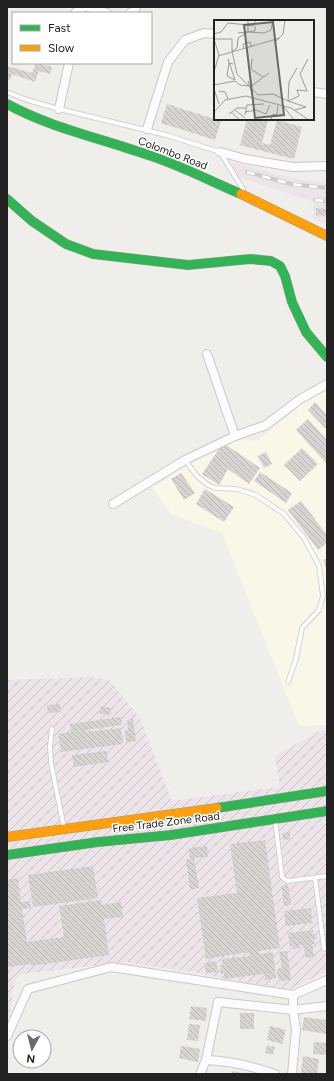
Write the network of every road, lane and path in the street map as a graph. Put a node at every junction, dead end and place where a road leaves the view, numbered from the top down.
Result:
1 (87, 7) edge
2 (104, 12) edge
3 (214, 34) edge
4 (68, 64) edge
5 (7, 92) edge
6 (314, 92) edge
7 (327, 94) edge
8 (7, 104) edge
9 (59, 109) junction
10 (147, 129) junction
11 (220, 152) junction
12 (327, 166) edge
13 (327, 183) edge
14 (247, 196) junction
15 (7, 198) edge
16 (326, 206) edge
17 (327, 236) edge
18 (207, 354) dead end
19 (327, 357) edge
20 (327, 384) edge
21 (235, 436) junction
22 (185, 460) junction
23 (112, 504) dead end
24 (288, 682) dead end
25 (52, 729) dead end
26 (327, 791) edge
27 (327, 811) edge
28 (275, 818) junction
29 (64, 829) junction
30 (7, 837) edge
31 (7, 855) edge
32 (327, 876) edge
33 (315, 878) junction
34 (324, 948) dead end
35 (327, 980) edge
36 (293, 995) junction
37 (327, 1006) edge
38 (293, 1010) junction
39 (7, 1036) edge
40 (206, 1060) junction
41 (200, 1074) edge
42 (275, 1074) edge
43 (292, 1074) edge

1 - 2 street
3 - 10 street
4 - 9 street
5 - 9 lane
6 - 7 street
8 - 14 main road, Colombo Road
9 - 10 lane
10 - 11 lane
11 - 12 street
11 - 14 lane
13 - 16 path, bridge
14 - 17 main road, Colombo Road
15 - 19 main road
18 - 21 street
20 - 21 street
21 - 22 street
22 - 23 street
22 - 24 lane
25 - 29 lane
26 - 29 main road, Free Trade Zone Road
27 - 28 main road, Free Trade Zone Road
28 - 31 main road, Free Trade Zone Road
28 - 33 lane
29 - 30 main road, Free Trade Zone Road
32 - 33 lane
33 - 34 lane
35 - 36 street
36 - 38 street
36 - 39 street
37 - 38 street
38 - 40 street
38 - 43 street
40 - 41 street
40 - 42 street

